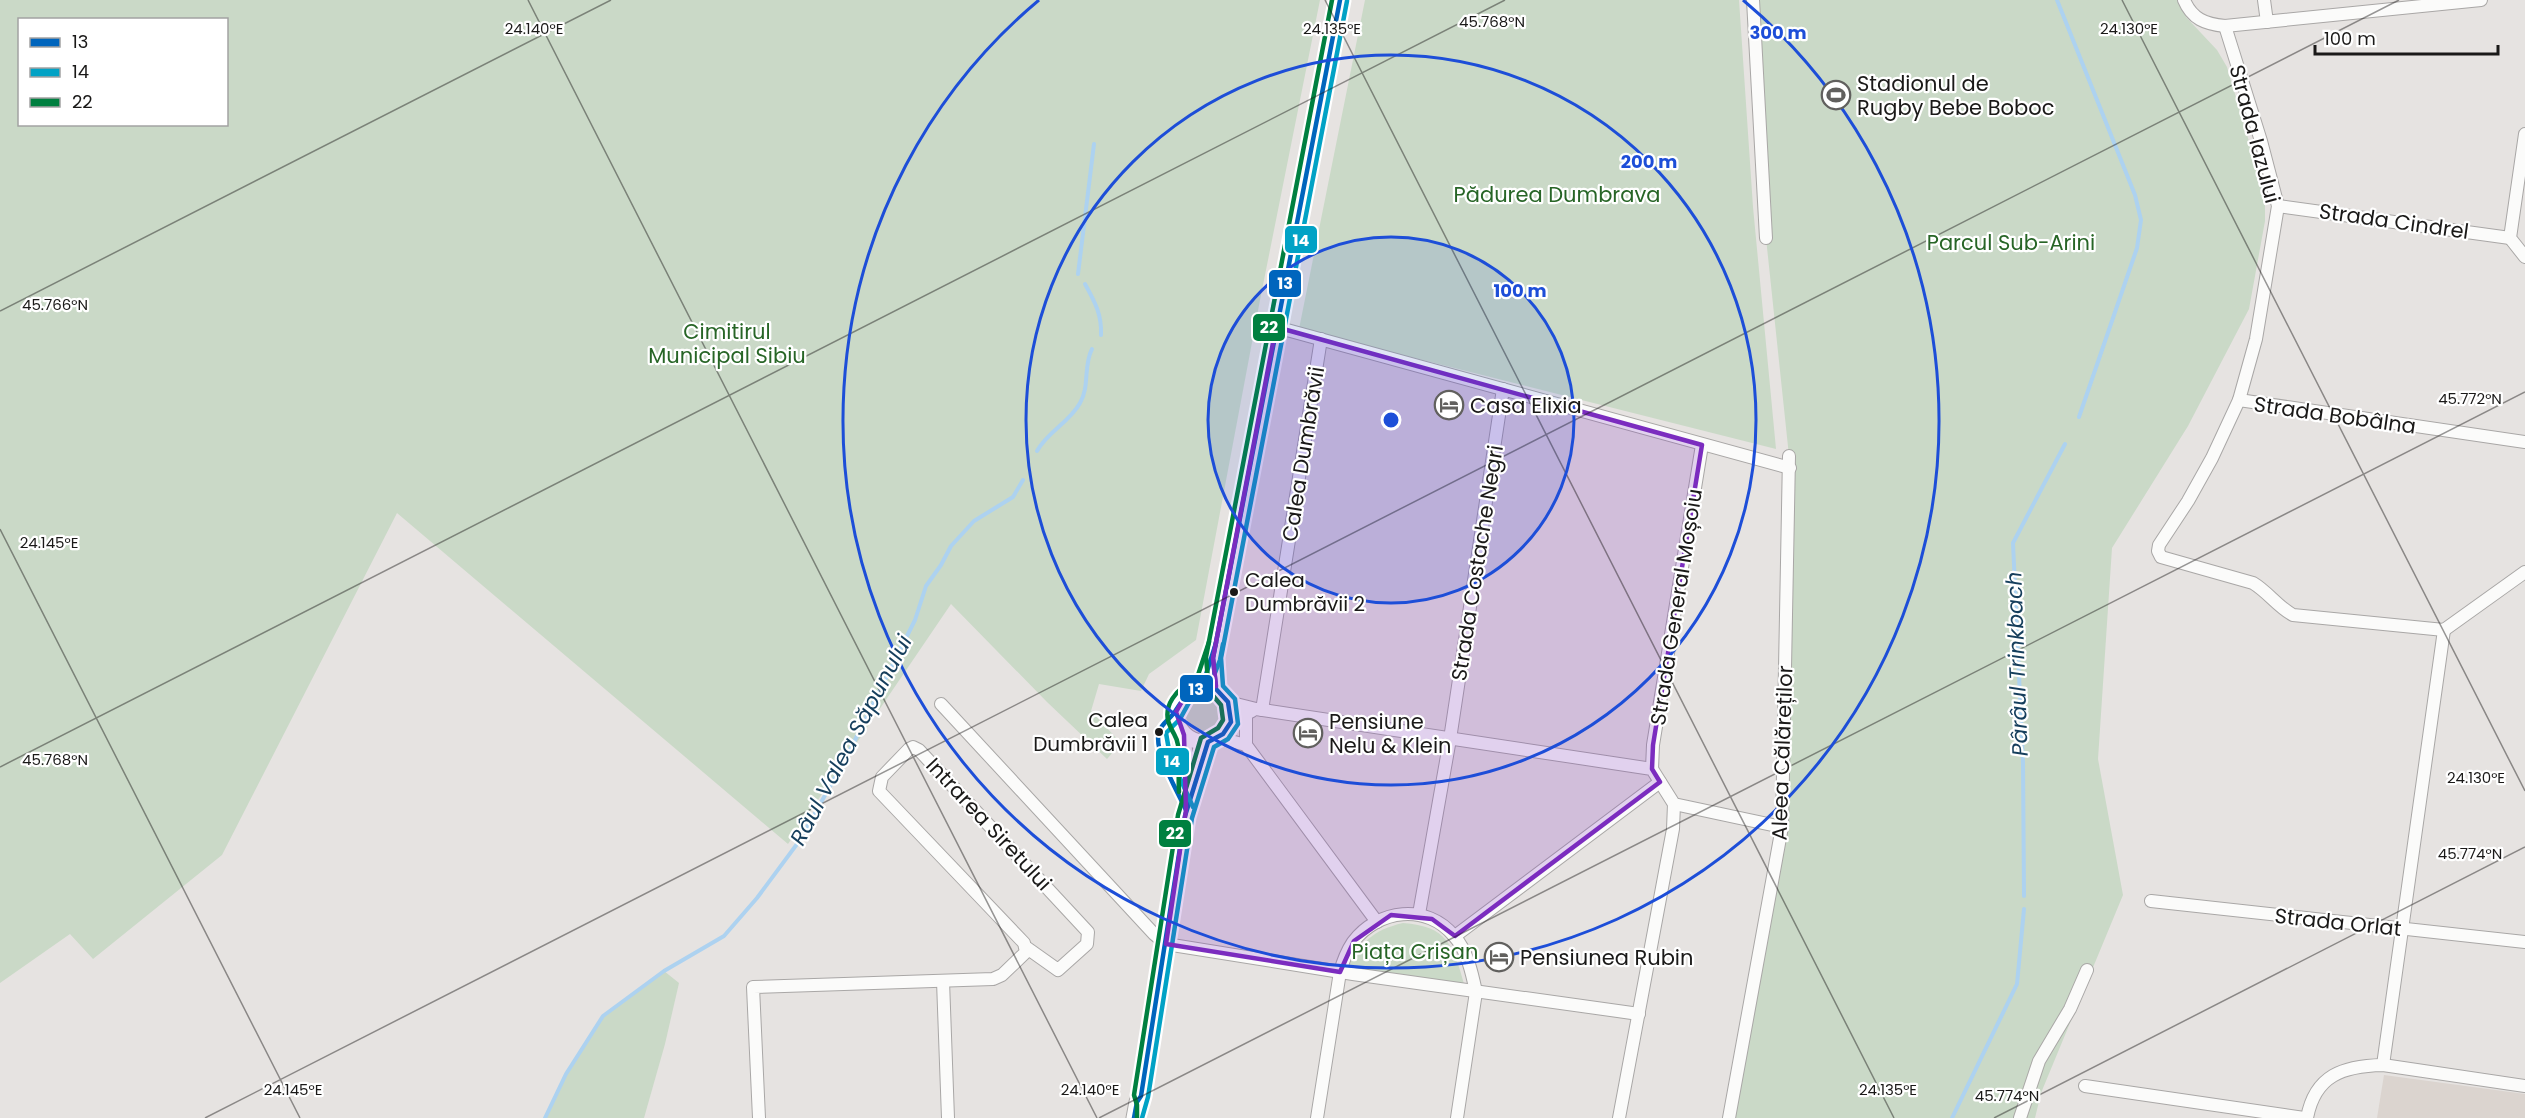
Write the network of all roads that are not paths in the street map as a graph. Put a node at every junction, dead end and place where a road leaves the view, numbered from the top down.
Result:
1 (1340, 0) edge
2 (1753, 0) edge
3 (2184, 0) edge
4 (2264, 0) edge
5 (2481, 0) edge
6 (2267, 22) junction
7 (2225, 26) junction
8 (2525, 134) edge
9 (2278, 206) junction
10 (1766, 238) dead end
11 (2510, 238) junction
12 (2525, 257) edge
13 (1276, 327) junction
14 (1322, 339) junction
15 (1503, 389) junction
16 (2238, 400) junction
17 (2525, 442) edge
18 (1702, 445) junction
19 (2525, 572) edge
20 (2444, 630) junction
21 (1209, 688) junction
22 (1228, 702) junction
23 (941, 704) dead end
24 (1255, 711) junction
25 (1231, 722) junction
26 (1184, 735) junction
27 (1450, 739) junction
28 (1213, 740) junction
29 (1246, 745) junction
30 (1652, 769) junction
31 (1660, 782) junction
32 (1674, 804) junction
33 (1186, 810) junction
34 (1782, 827) junction
35 (2151, 901) dead end
36 (1419, 914) junction
37 (1377, 922) junction
38 (2402, 929) junction
39 (1455, 936) junction
40 (2525, 942) edge
41 (1166, 944) junction
42 (1027, 948) junction
43 (2087, 970) dead end
44 (1340, 972) junction
45 (943, 981) junction
46 (1476, 992) junction
47 (1639, 1014) junction
48 (2384, 1065) junction
49 (2085, 1086) dead end
50 (2525, 1086) edge
51 (1141, 1096) junction
52 (759, 1118) edge
53 (948, 1118) edge
54 (1134, 1118) edge
55 (1144, 1118) edge
56 (1317, 1118) edge
57 (1457, 1118) edge
58 (1619, 1118) edge
59 (1729, 1118) edge
60 (2020, 1118) edge
61 (2305, 1118) edge

1 - 13 main road
2 - 10 street
3 - 7 street
4 - 6 street
5 - 6 street
6 - 7 street
7 - 9 street, Strada Iazului
8 - 11 street
9 - 11 street, Strada Cindrel
9 - 16 street, Strada Iazului
11 - 12 street
13 - 14 street
13 - 21 main road
14 - 15 street
14 - 24 street, Calea Dumbrăvii
15 - 18 street
15 - 27 street, Strada Costache Negri
16 - 17 street, Strada Bobâlna
16 - 20 street, Strada Bobâlna
18 - 30 street, Strada General Moșoiu
18 - 34 street, Aleea Călăreților
19 - 20 street
20 - 38 street
21 - 22 main road
21 - 26 main road
22 - 24 street
22 - 25 main road
23 - 41 street
24 - 25 street
24 - 27 street
24 - 29 street, Calea Dumbrăvii
25 - 28 main road
26 - 28 main road
26 - 33 main road
27 - 30 street
27 - 36 street, Strada Costache Negri
28 - 29 street
28 - 33 main road
29 - 37 street
30 - 31 street
31 - 32 street
31 - 39 street
32 - 34 street
32 - 47 street
33 - 41 main road
34 - 59 street, Aleea Călăreților
35 - 38 street, Strada Orlat
36 - 37 street
36 - 39 street
37 - 44 street
38 - 40 street, Strada Orlat
38 - 48 street
39 - 46 street
41 - 44 street
41 - 51 main road
42 - 42 street, Intrarea Siretului
42 - 45 street
43 - 60 street
44 - 46 street
44 - 56 street
45 - 52 street
45 - 53 street
46 - 47 street
46 - 57 street
47 - 58 street
48 - 50 street
48 - 61 street
49 - 61 street
51 - 54 main road
51 - 55 main road

